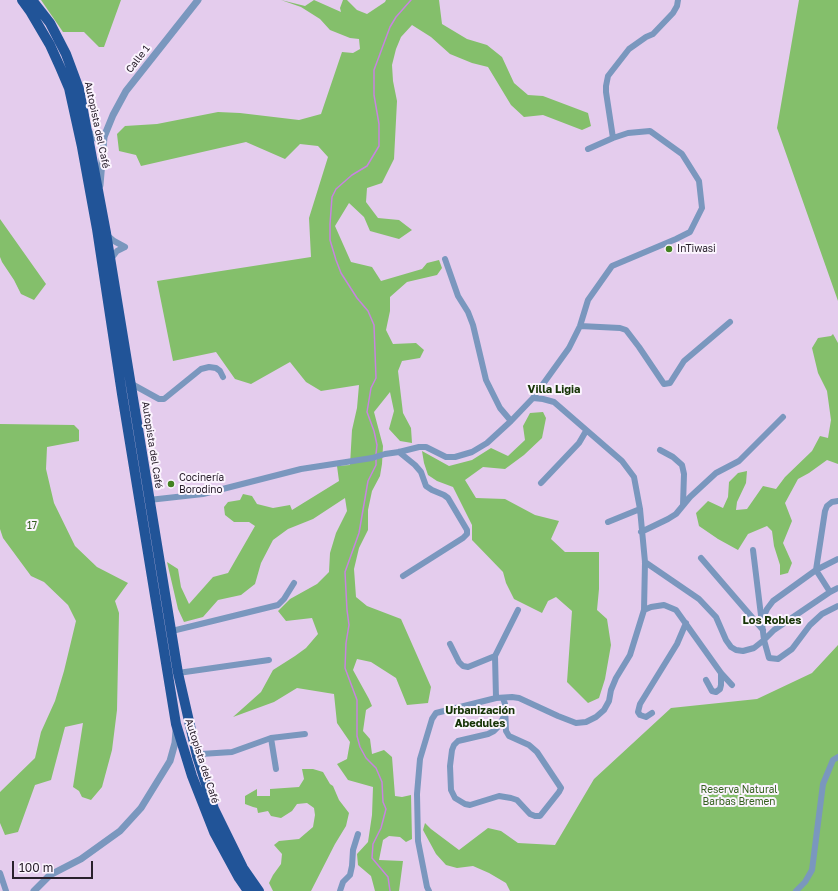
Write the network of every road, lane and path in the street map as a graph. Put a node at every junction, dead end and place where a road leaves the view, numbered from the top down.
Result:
1 (22, 0) edge
2 (32, 0) edge
3 (198, 0) edge
4 (678, 0) edge
5 (87, 129) junction
6 (104, 137) junction
7 (613, 138) junction
8 (588, 149) dead end
9 (99, 193) junction
10 (106, 233) junction
11 (445, 259) dead end
12 (110, 261) junction
13 (730, 322) dead end
14 (580, 326) junction
15 (223, 377) dead end
16 (130, 383) junction
17 (533, 398) junction
18 (783, 417) dead end
19 (511, 421) junction
20 (586, 431) junction
21 (660, 450) dead end
22 (399, 452) junction
23 (541, 483) dead end
24 (149, 500) junction
25 (838, 501) edge
26 (683, 504) junction
27 (640, 509) junction
28 (608, 522) dead end
29 (641, 532) junction
30 (753, 550) dead end
31 (702, 558) dead end
32 (838, 559) edge
33 (645, 562) junction
34 (816, 570) junction
35 (403, 576) dead end
36 (294, 583) dead end
37 (838, 588) edge
38 (830, 592) junction
39 (838, 606) edge
40 (518, 610) dead end
41 (644, 610) junction
42 (762, 620) junction
43 (686, 623) junction
44 (763, 630) junction
45 (172, 631) junction
46 (764, 640) junction
47 (450, 644) dead end
48 (495, 656) junction
49 (269, 660) dead end
50 (178, 673) junction
51 (722, 673) junction
52 (706, 680) dead end
53 (732, 685) dead end
54 (496, 698) junction
55 (504, 698) junction
56 (652, 713) dead end
57 (505, 714) junction
58 (176, 724) junction
59 (305, 734) dead end
60 (271, 738) junction
61 (196, 756) junction
62 (838, 757) edge
63 (276, 769) dead end
64 (358, 834) dead end
65 (0, 873) edge
66 (6, 891) edge
67 (34, 891) edge
68 (248, 891) edge
69 (259, 891) edge
70 (340, 891) edge
71 (429, 891) edge
72 (796, 891) edge

1 - 58 highway, Autopista del Café
2 - 5 highway, Autopista del Café
3 - 6 street, Calle 1
4 - 7 street
5 - 6 street
5 - 9 highway, Autopista del Café
6 - 9 street, Calle 1
7 - 8 street
7 - 14 street
9 - 10 highway, Autopista del Café
10 - 12 highway, Autopista del Café
10 - 12 street
11 - 19 street
12 - 16 highway, Autopista del Café
13 - 14 street
14 - 17 street
15 - 16 street
16 - 24 highway, Autopista del Café
17 - 19 street
17 - 20 street
18 - 26 street
19 - 22 street
20 - 23 street
20 - 27 street
21 - 26 street
22 - 24 street
22 - 35 street
24 - 45 highway, Autopista del Café
25 - 34 street
26 - 29 street
27 - 28 street
27 - 29 street
29 - 33 street
30 - 42 street
31 - 44 street
32 - 34 street
33 - 41 street
33 - 46 street
34 - 38 street
34 - 42 street
36 - 45 street
37 - 38 street
38 - 46 street
39 - 46 street
40 - 48 street
41 - 43 street
41 - 55 street
42 - 44 street
43 - 51 street
43 - 56 street
44 - 46 street
45 - 50 highway, Autopista del Café
47 - 48 street
48 - 54 street
49 - 50 street
50 - 61 highway, Autopista del Café
51 - 52 street
51 - 53 street
54 - 55 street
54 - 71 street
55 - 57 street
57 - 57 street
58 - 67 street
58 - 68 highway, Autopista del Café
59 - 60 street
60 - 61 street
60 - 63 street
61 - 69 highway, Autopista del Café
62 - 72 street
64 - 70 street
65 - 66 street

